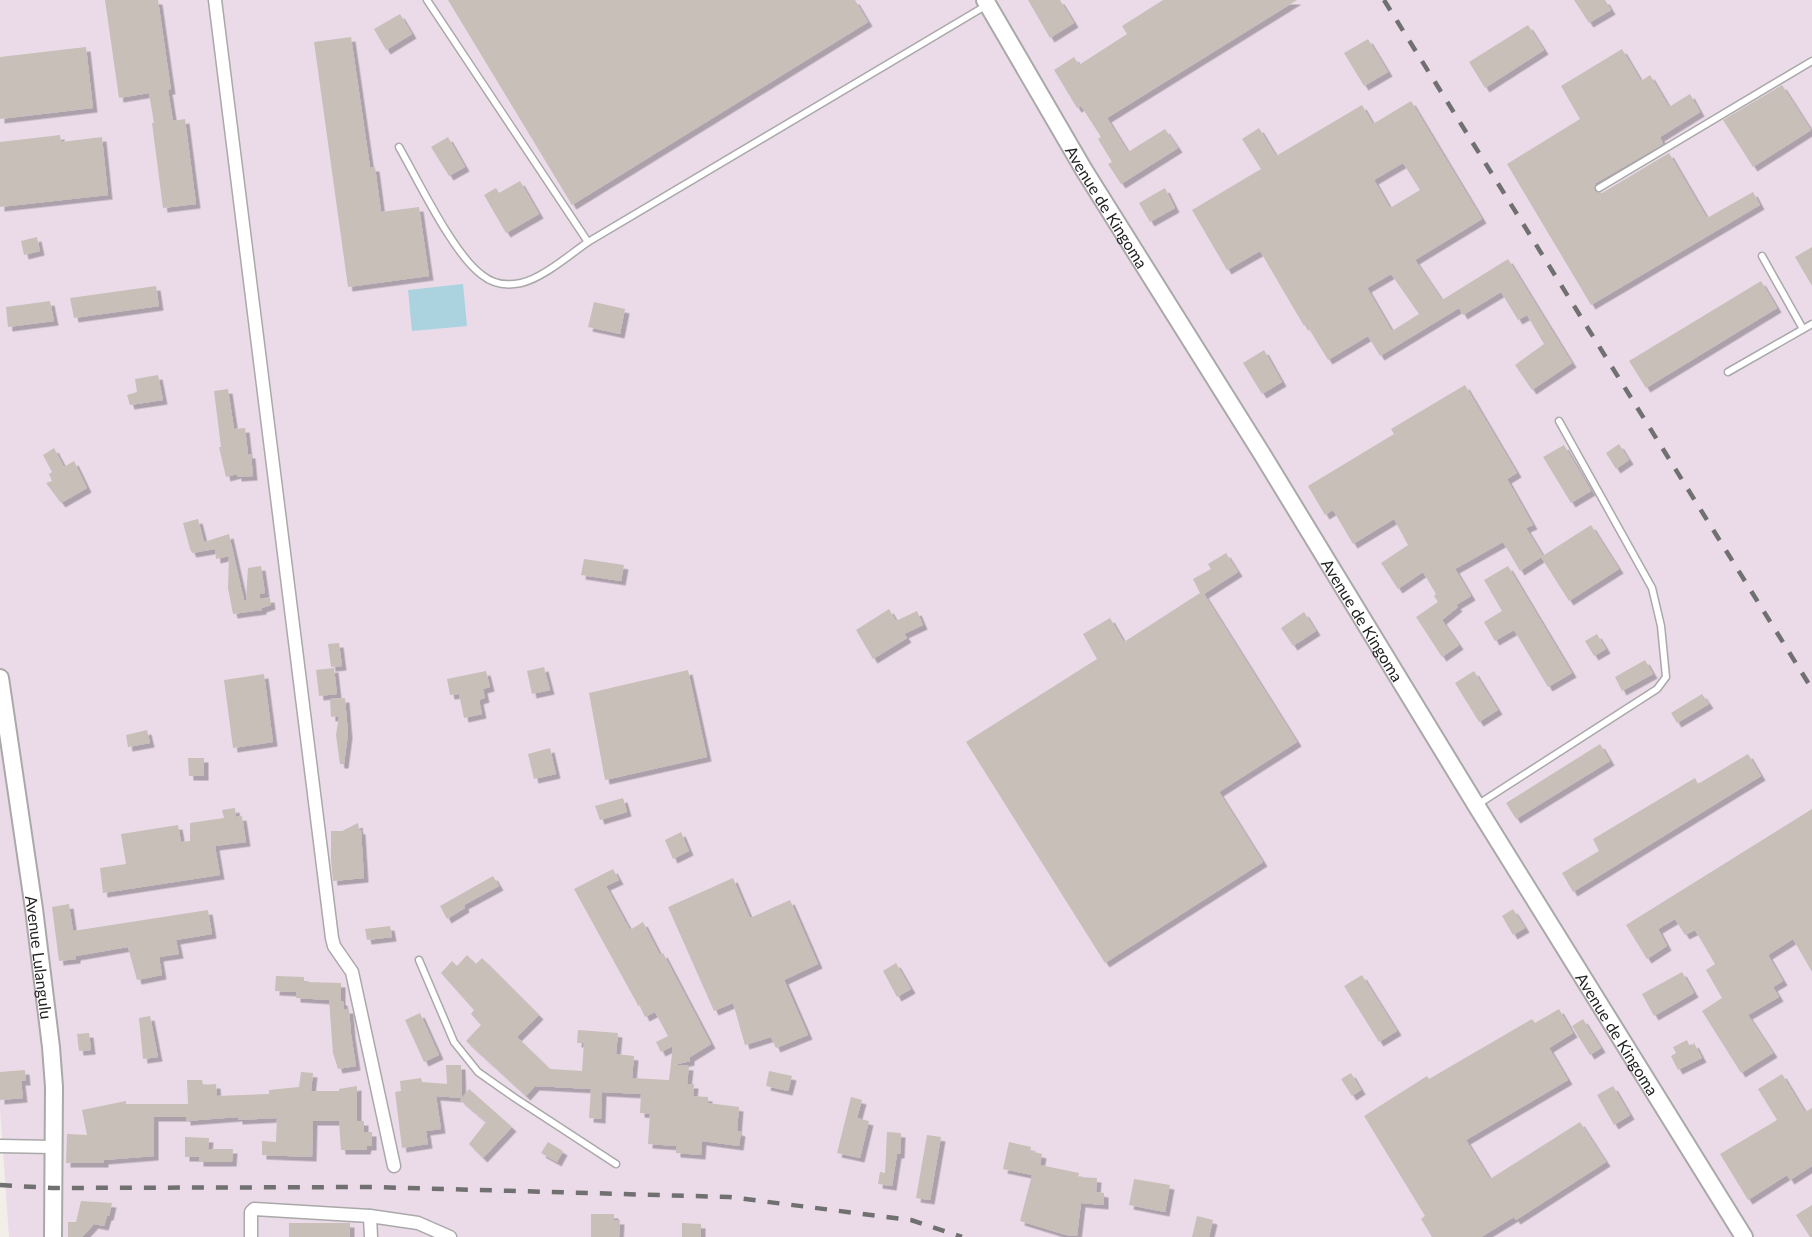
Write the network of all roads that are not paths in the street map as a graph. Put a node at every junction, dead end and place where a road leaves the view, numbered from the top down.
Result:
1 (215, 0) edge
2 (427, 0) edge
3 (986, 3) edge
4 (1812, 61) edge
5 (399, 147) dead end
6 (1599, 188) dead end
7 (588, 242) junction
8 (1762, 256) dead end
9 (1812, 324) edge
10 (1803, 329) junction
11 (1728, 372) dead end
12 (1559, 421) dead end
13 (0, 678) edge
14 (1476, 805) junction
15 (419, 960) dead end
16 (0, 1146) edge
17 (53, 1148) junction
18 (616, 1164) dead end
19 (394, 1166) dead end
20 (370, 1216) junction
21 (53, 1237) edge
22 (252, 1237) edge
23 (370, 1237) edge
24 (450, 1237) edge
25 (1744, 1237) edge

1 - 19 street
2 - 7 lane
3 - 7 lane
3 - 14 street, Avenue de Kingoma
4 - 6 lane
5 - 7 lane
8 - 10 lane
9 - 10 lane
10 - 11 lane
12 - 14 lane
13 - 17 street, Avenue Lulangulu
14 - 25 street, Avenue de Kingoma
15 - 18 lane
16 - 17 street
17 - 21 street, Avenue Lulangulu
20 - 22 street
20 - 23 street
20 - 24 street

